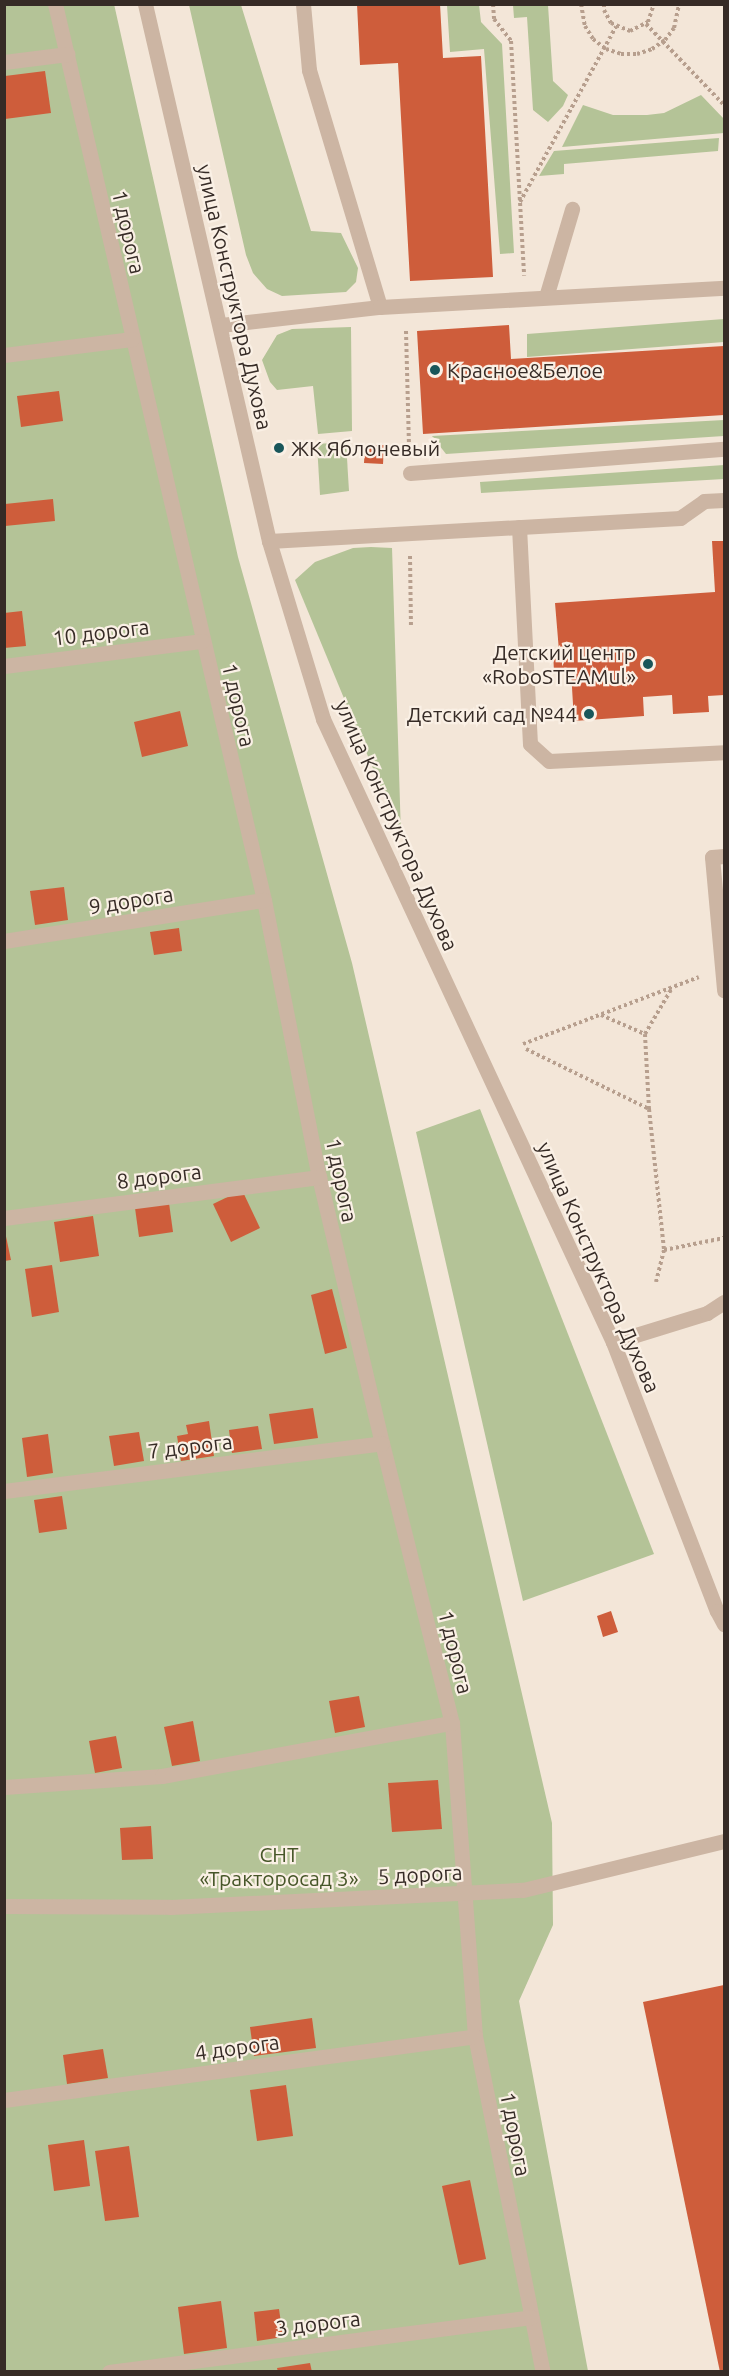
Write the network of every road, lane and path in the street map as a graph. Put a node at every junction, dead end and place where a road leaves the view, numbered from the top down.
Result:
1 (55, 4) edge
2 (145, 4) edge
3 (303, 4) edge
4 (493, 4) edge
5 (581, 4) edge
6 (604, 4) edge
7 (654, 4) edge
8 (679, 4) edge
9 (646, 24) junction
10 (616, 27) junction
11 (664, 41) junction
12 (604, 47) junction
13 (67, 54) junction
14 (4, 62) edge
15 (724, 105) edge
16 (519, 204) junction
17 (572, 209) dead end
18 (724, 288) edge
19 (546, 297) junction
20 (525, 298) junction
21 (380, 307) junction
22 (406, 323) dead end
23 (221, 325) junction
24 (132, 339) junction
25 (4, 355) edge
26 (724, 449) edge
27 (410, 473) joint
28 (724, 500) edge
29 (519, 527) junction
30 (269, 541) junction
31 (202, 641) junction
32 (4, 666) edge
33 (724, 752) edge
34 (724, 856) edge
35 (264, 900) junction
36 (4, 941) edge
37 (722, 968) junction
38 (673, 987) junction
39 (724, 990) edge
40 (600, 1015) junction
41 (645, 1034) junction
42 (523, 1044) dead end
43 (526, 1049) dead end
44 (649, 1109) junction
45 (319, 1176) junction
46 (4, 1218) edge
47 (724, 1238) edge
48 (664, 1250) junction
49 (656, 1282) dead end
50 (724, 1302) edge
51 (613, 1342) junction
52 (382, 1443) junction
53 (4, 1491) edge
54 (724, 1624) edge
55 (452, 1723) junction
56 (4, 1787) edge
57 (724, 1841) edge
58 (465, 1893) junction
59 (4, 1906) edge
60 (475, 2036) junction
61 (4, 2100) edge
62 (531, 2317) junction
63 (109, 2372) edge
64 (543, 2372) edge

1 - 13 street, 1 дорога
2 - 23 street, улица Конструктора Духова
3 - 21 street
4 - 16 path
5 - 12 path
6 - 10 path
7 - 9 path
8 - 11 path
9 - 10 path
9 - 11 path
10 - 12 path
11 - 12 path
11 - 15 path
12 - 16 path
13 - 14 street
13 - 24 street, 1 дорога
16 - 20 path
17 - 19 street
18 - 19 street
19 - 20 street
20 - 21 street
21 - 23 street
22 - 27 path
23 - 30 street, улица Конструктора Духова
24 - 25 street
24 - 31 street, 1 дорога
26 - 27 street
28 - 29 street
29 - 30 street
29 - 33 street
30 - 51 street, улица Конструктора Духова
31 - 32 street, 10 дорога
31 - 35 street, 1 дорога
34 - 37 street
35 - 36 street, 9 дорога
35 - 45 street, 1 дорога
37 - 38 path
37 - 39 street
38 - 40 path
38 - 41 path
40 - 41 path
40 - 42 path
41 - 44 path
43 - 44 path
44 - 48 path
45 - 46 street, 8 дорога
45 - 52 street, 1 дорога
47 - 48 path
48 - 49 path
50 - 51 street
51 - 54 street, улица Конструктора Духова
52 - 53 street, 7 дорога
52 - 55 street, 1 дорога
55 - 56 street
55 - 58 street, 1 дорога
57 - 58 street, 5 дорога
58 - 59 street, 5 дорога
58 - 60 street, 1 дорога
60 - 61 street, 4 дорога
60 - 62 street, 1 дорога
62 - 63 street, 3 дорога
62 - 64 street, 1 дорога

